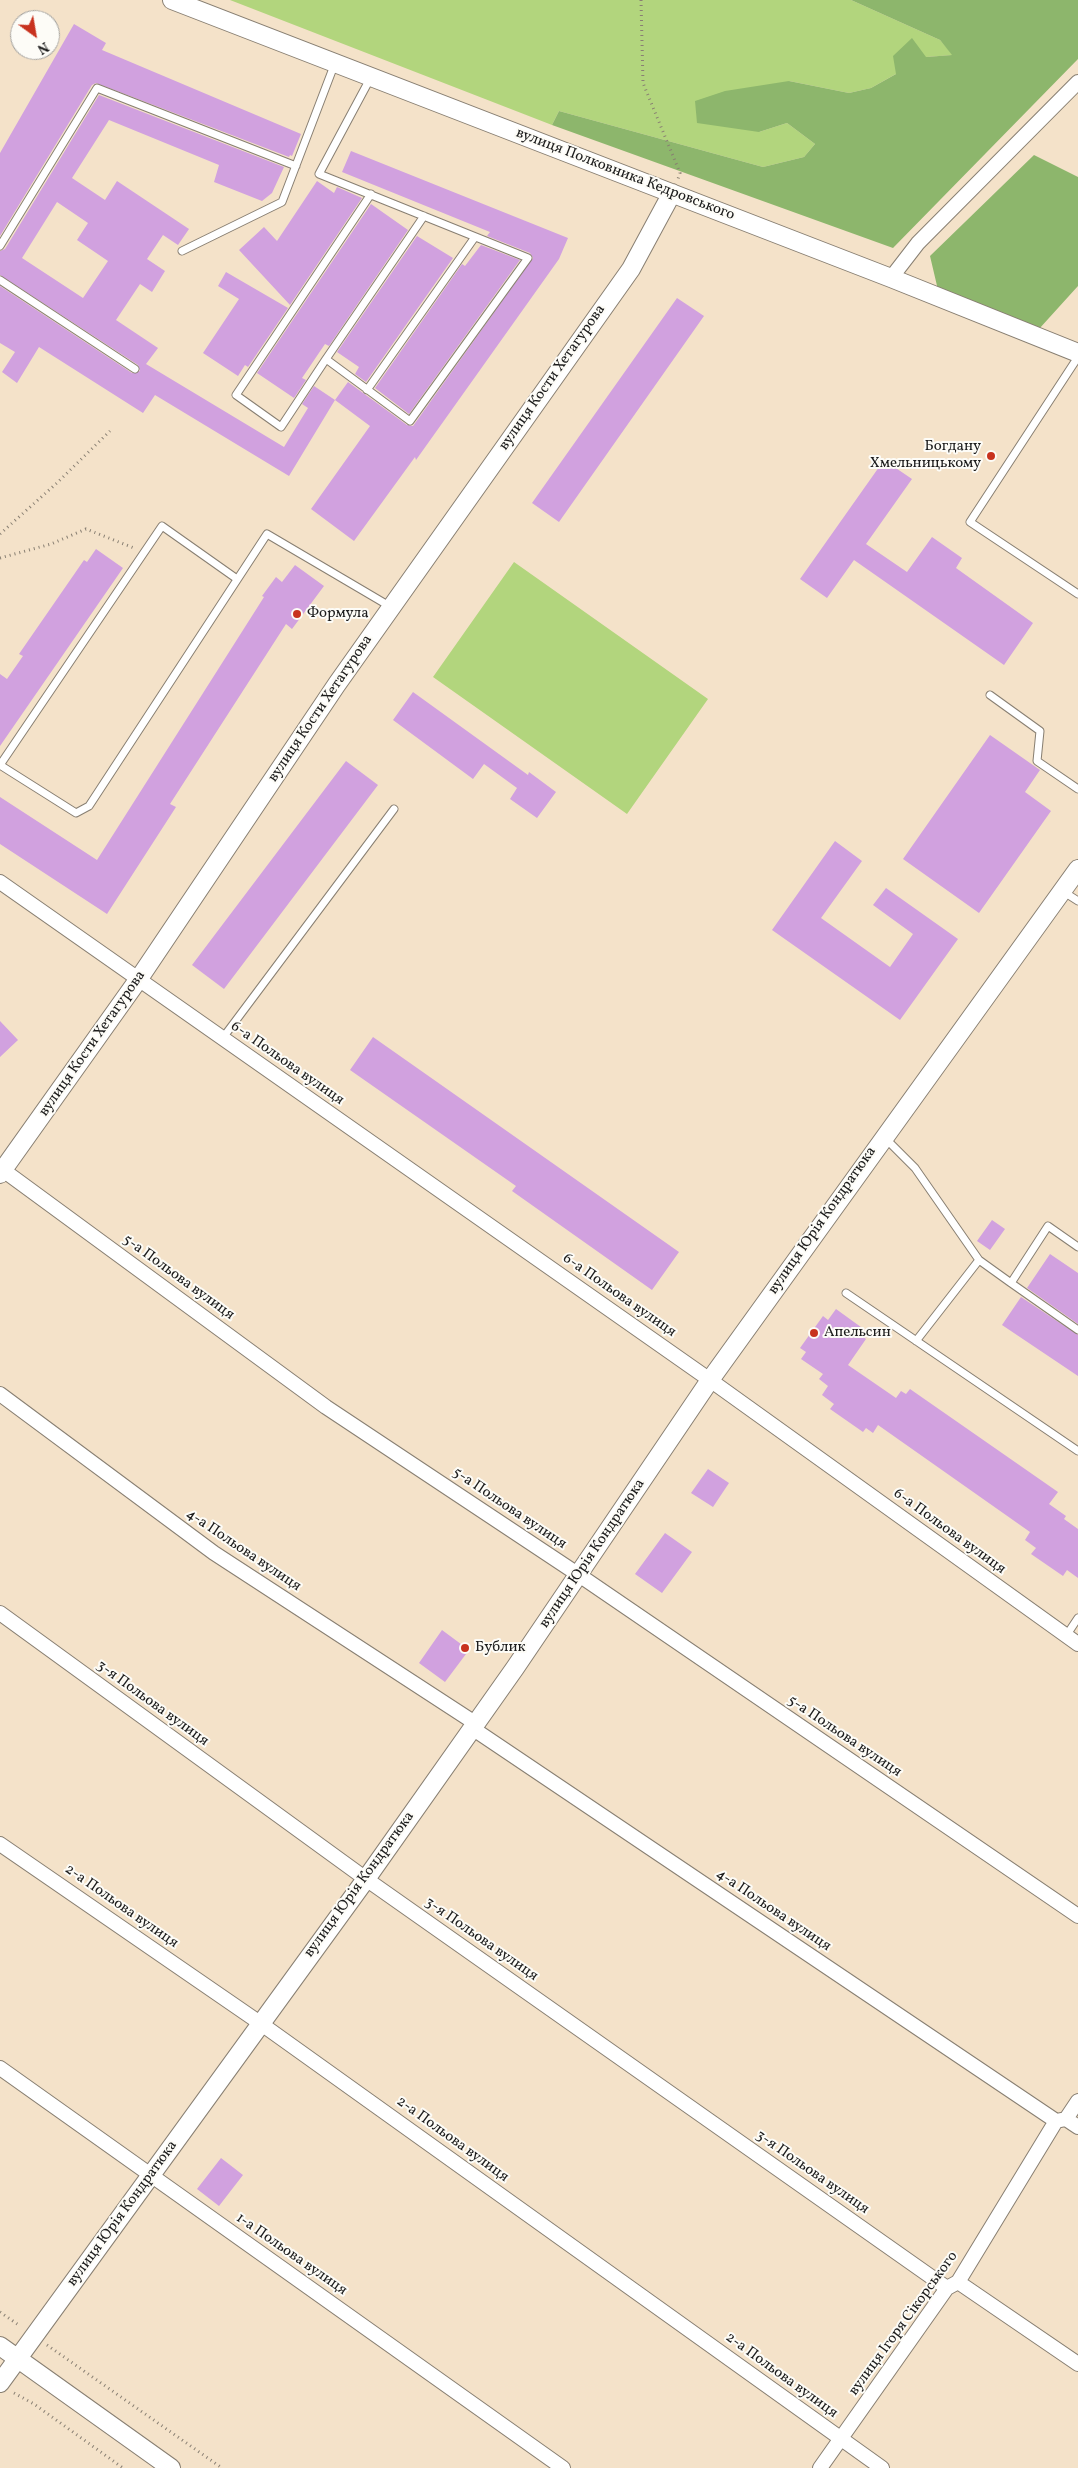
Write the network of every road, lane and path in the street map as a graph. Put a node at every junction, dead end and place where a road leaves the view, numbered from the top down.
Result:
1 (172, 0) edge
2 (641, 0) edge
3 (336, 63) junction
4 (371, 77) junction
5 (1078, 82) edge
6 (296, 166) junction
7 (672, 193) junction
8 (371, 194) junction
9 (424, 216) junction
10 (476, 237) junction
11 (0, 246) edge
12 (182, 251) dead end
13 (891, 278) junction
14 (0, 280) edge
15 (1078, 355) edge
16 (326, 359) junction
17 (135, 368) dead end
18 (367, 390) junction
19 (110, 431) dead end
20 (0, 534) edge
21 (144, 552) junction
22 (0, 558) edge
23 (238, 579) junction
24 (1078, 594) edge
25 (391, 607) junction
26 (990, 695) dead end
27 (0, 765) edge
28 (1078, 789) edge
29 (394, 809) dead end
30 (1078, 869) edge
31 (0, 882) edge
32 (1062, 891) junction
33 (1078, 901) edge
34 (138, 980) junction
35 (222, 1039) junction
36 (884, 1137) junction
37 (2, 1172) edge
38 (1078, 1247) edge
39 (979, 1260) junction
40 (1011, 1283) junction
41 (846, 1293) dead end
42 (1078, 1330) edge
43 (916, 1341) junction
44 (710, 1380) junction
45 (0, 1394) edge
46 (1078, 1451) edge
47 (579, 1575) junction
48 (0, 1613) edge
49 (1078, 1618) edge
50 (1066, 1636) junction
51 (1078, 1644) edge
52 (474, 1726) junction
53 (0, 1844) edge
54 (366, 1879) junction
55 (1078, 1916) edge
56 (260, 2023) junction
57 (0, 2068) edge
58 (1078, 2102) edge
59 (1061, 2120) junction
60 (1078, 2127) edge
61 (151, 2175) junction
62 (953, 2285) junction
63 (0, 2312) edge
64 (34, 2336) junction
65 (0, 2346) edge
66 (18, 2358) junction
67 (1078, 2364) edge
68 (4, 2387) edge
69 (840, 2438) junction
70 (123, 2468) edge
71 (171, 2468) edge
72 (222, 2468) edge
73 (563, 2468) edge
74 (820, 2468) edge
75 (882, 2468) edge

1 - 3 street, вулиця Полковника Кедровського
2 - 7 path
3 - 4 street, вулиця Полковника Кедровського
3 - 6 lane
4 - 7 street, вулиця Полковника Кедровського
4 - 8 lane
5 - 13 street
6 - 11 lane
6 - 12 lane
7 - 13 street, вулиця Полковника Кедровського
7 - 25 street, вулиця Кости Хетагурова
8 - 9 lane
8 - 16 lane
9 - 10 lane
9 - 16 lane
10 - 18 lane
10 - 18 lane
13 - 15 street, вулиця Полковника Кедровського
14 - 17 lane
15 - 24 lane
16 - 18 lane
19 - 20 path
21 - 22 path
21 - 23 lane
21 - 27 lane
23 - 25 lane
23 - 27 lane
25 - 34 street, вулиця Кости Хетагурова
26 - 28 lane
29 - 35 lane
30 - 32 street, вулиця Юрія Кондратюка
31 - 34 street, 6-а Польова вулиця
32 - 33 lane
32 - 36 street, вулиця Юрія Кондратюка
34 - 35 street, 6-а Польова вулиця
34 - 37 street, вулиця Кости Хетагурова
35 - 44 street, 6-а Польова вулиця
36 - 39 lane
36 - 44 street, вулиця Юрія Кондратюка
37 - 47 street, 5-а Польова вулиця
38 - 40 lane
39 - 40 lane
39 - 43 lane
40 - 42 lane
41 - 43 lane
43 - 46 lane
44 - 47 street, вулиця Юрія Кондратюка
44 - 50 street, 6-а Польова вулиця
45 - 52 street, 4-а Польова вулиця
47 - 52 street, вулиця Юрія Кондратюка
47 - 55 street, 5-а Польова вулиця
48 - 54 street, 3-я Польова вулиця
49 - 50 lane
50 - 51 street, 6-а Польова вулиця
52 - 54 street, вулиця Юрія Кондратюка
52 - 59 street, 4-а Польова вулиця
53 - 56 street, 2-а Польова вулиця
54 - 56 street, вулиця Юрія Кондратюка
54 - 62 street, 3-я Польова вулиця
56 - 61 street, вулиця Юрія Кондратюка
56 - 69 street, 2-а Польова вулиця
57 - 61 street, 1-а Польова вулиця
58 - 59 street, вулиця Ігоря Сікорського
59 - 60 street, 4-а Польова вулиця
59 - 62 street, вулиця Ігоря Сікорського
61 - 64 street, вулиця Юрія Кондратюка
61 - 73 street, 1-а Польова вулиця
62 - 67 street, 3-я Польова вулиця
62 - 69 street, вулиця Ігоря Сікорського
63 - 64 path
64 - 66 street, вулиця Юрія Кондратюка
64 - 72 path
65 - 66 street
66 - 68 street, вулиця Юрія Кондратюка
66 - 71 street
68 - 70 path
69 - 74 street, вулиця Ігоря Сікорського
69 - 75 street, 2-а Польова вулиця

